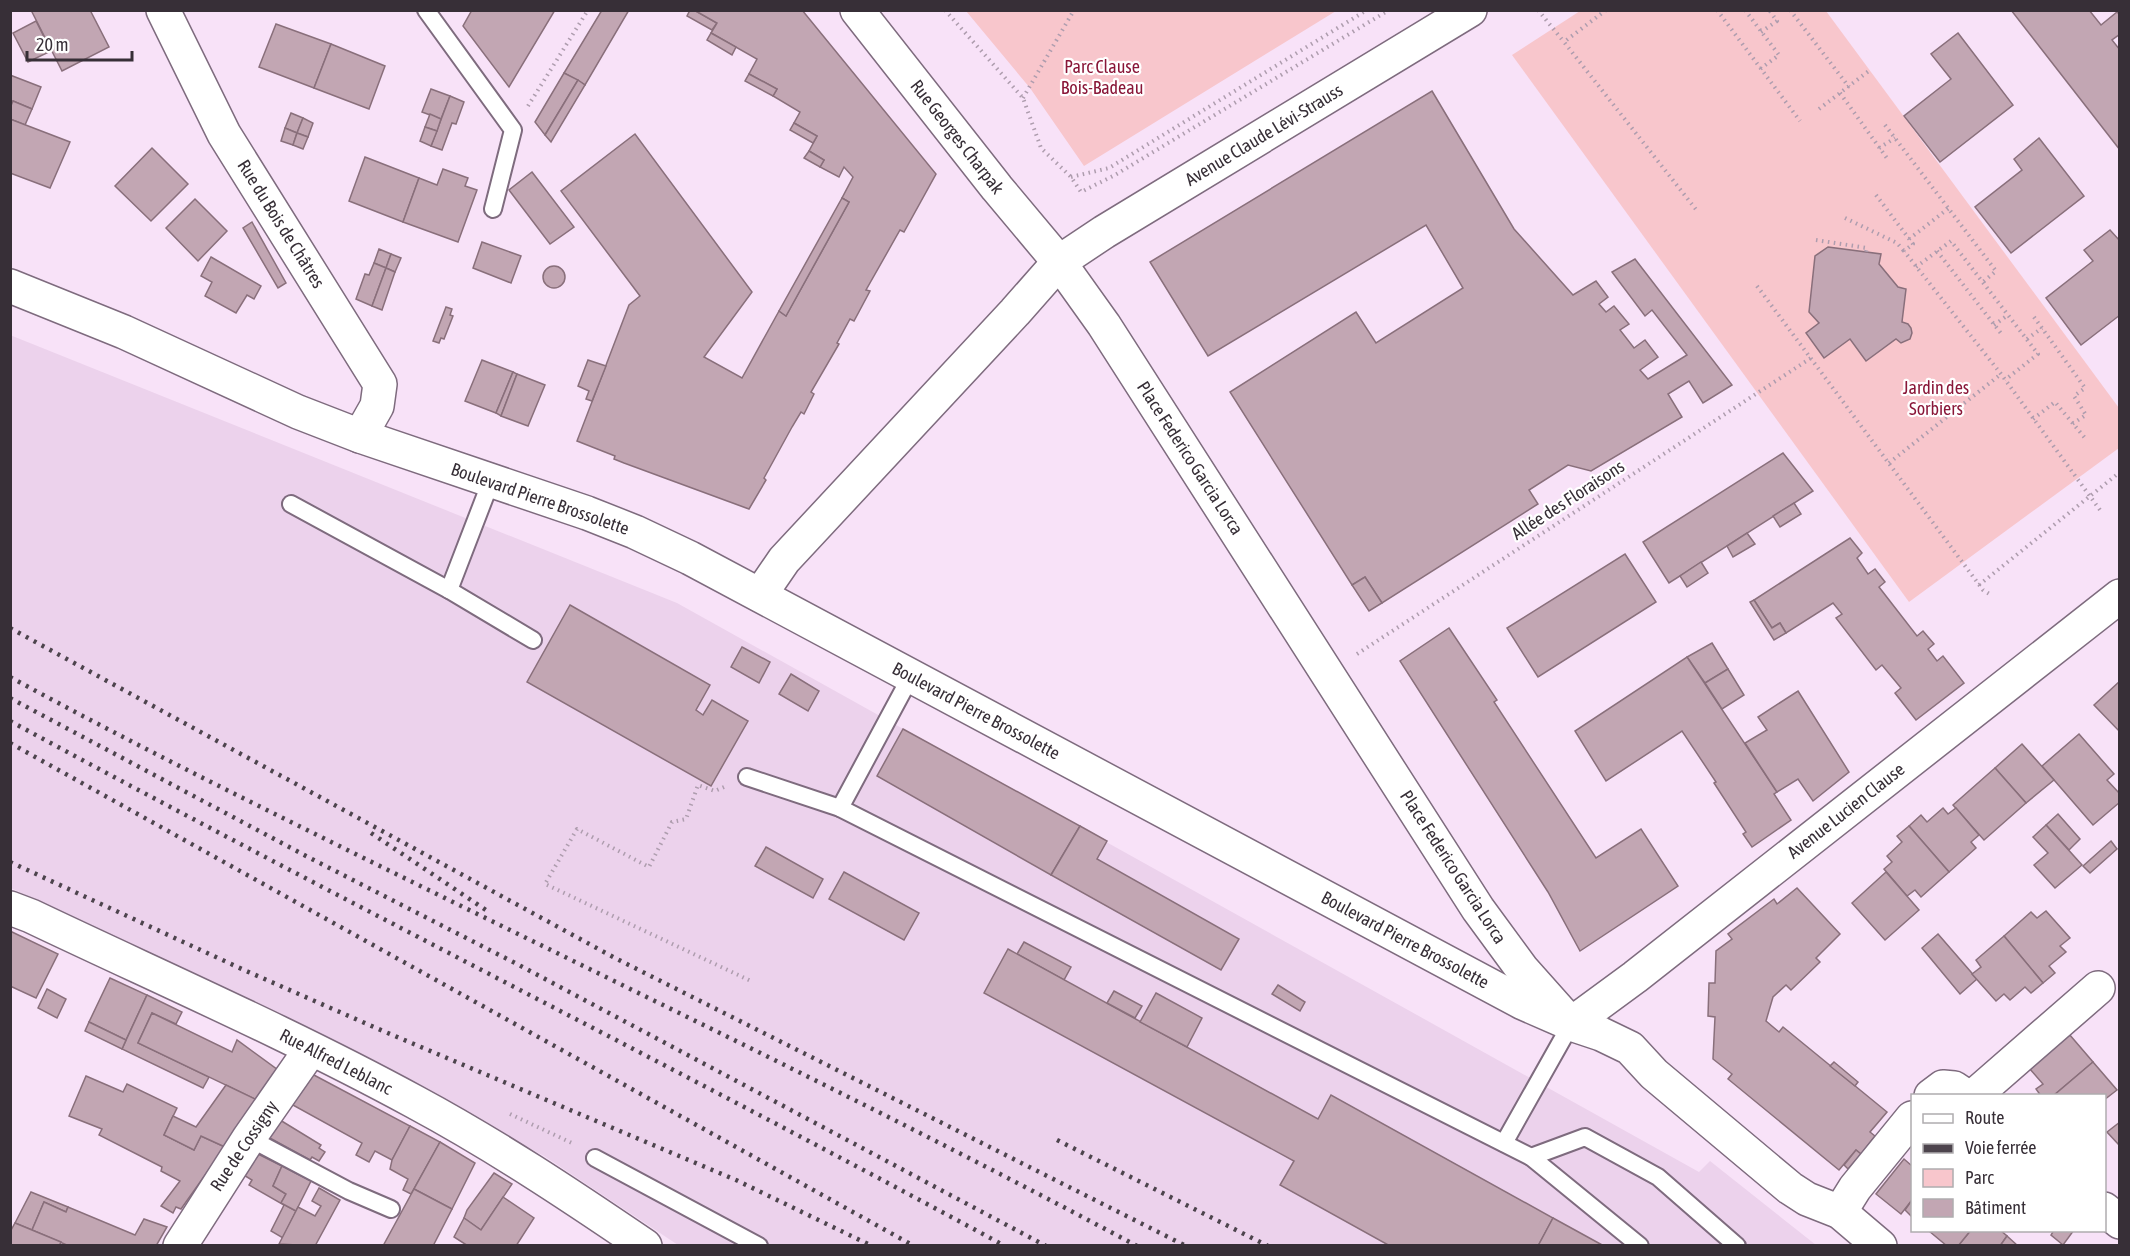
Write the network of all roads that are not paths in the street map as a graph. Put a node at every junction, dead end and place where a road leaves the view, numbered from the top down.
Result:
1 (163, 10) edge
2 (426, 10) edge
3 (858, 10) edge
4 (1470, 10) edge
5 (493, 209) dead end
6 (1059, 262) junction
7 (10, 286) edge
8 (360, 436) junction
9 (491, 481) junction
10 (291, 504) dead end
11 (449, 590) junction
12 (760, 595) junction
13 (2120, 596) edge
14 (533, 640) dead end
15 (912, 676) junction
16 (747, 777) road end
17 (840, 808) junction
18 (10, 908) edge
19 (2098, 988) dead end
20 (1571, 1024) junction
21 (311, 1049) junction
22 (1932, 1094) edge
23 (1964, 1094) edge
24 (1975, 1094) edge
25 (1911, 1119) edge
26 (249, 1138) junction
27 (1504, 1143) junction
28 (1531, 1156) junction
29 (595, 1158) dead end
30 (391, 1209) dead end
31 (2106, 1211) edge
32 (1840, 1212) junction
33 (2120, 1222) edge
34 (180, 1245) edge
35 (645, 1245) edge
36 (759, 1245) edge
37 (1640, 1245) edge
38 (1737, 1245) edge
39 (1880, 1245) edge

1 - 8 street, Rue du Bois de Châtres
2 - 5 lane
3 - 6 street, Rue Georges Charpak
4 - 6 street, Avenue Claude Lévi-Strauss
6 - 12 street
6 - 20 street, Place Federico Garcia Lorca
7 - 8 street, Boulevard Pierre Brossolette
8 - 9 street, Boulevard Pierre Brossolette
9 - 11 lane
9 - 12 street, Boulevard Pierre Brossolette
10 - 11 lane
11 - 14 lane
12 - 15 street, Boulevard Pierre Brossolette
13 - 20 street, Avenue Lucien Clause
15 - 17 lane
15 - 20 street, Boulevard Pierre Brossolette
16 - 17 lane
17 - 27 lane
18 - 21 street, Rue Alfred Leblanc
19 - 24 street
20 - 27 lane
20 - 32 street, Boulevard Pierre Brossolette
21 - 26 street, Rue de Cossigny
21 - 35 street, Rue Alfred Leblanc
22 - 23 street
25 - 32 street
26 - 30 lane
26 - 34 street, Rue de Cossigny
27 - 28 lane
28 - 37 lane
28 - 38 lane
29 - 36 lane
31 - 33 street
32 - 39 street, Boulevard Pierre Brossolette

